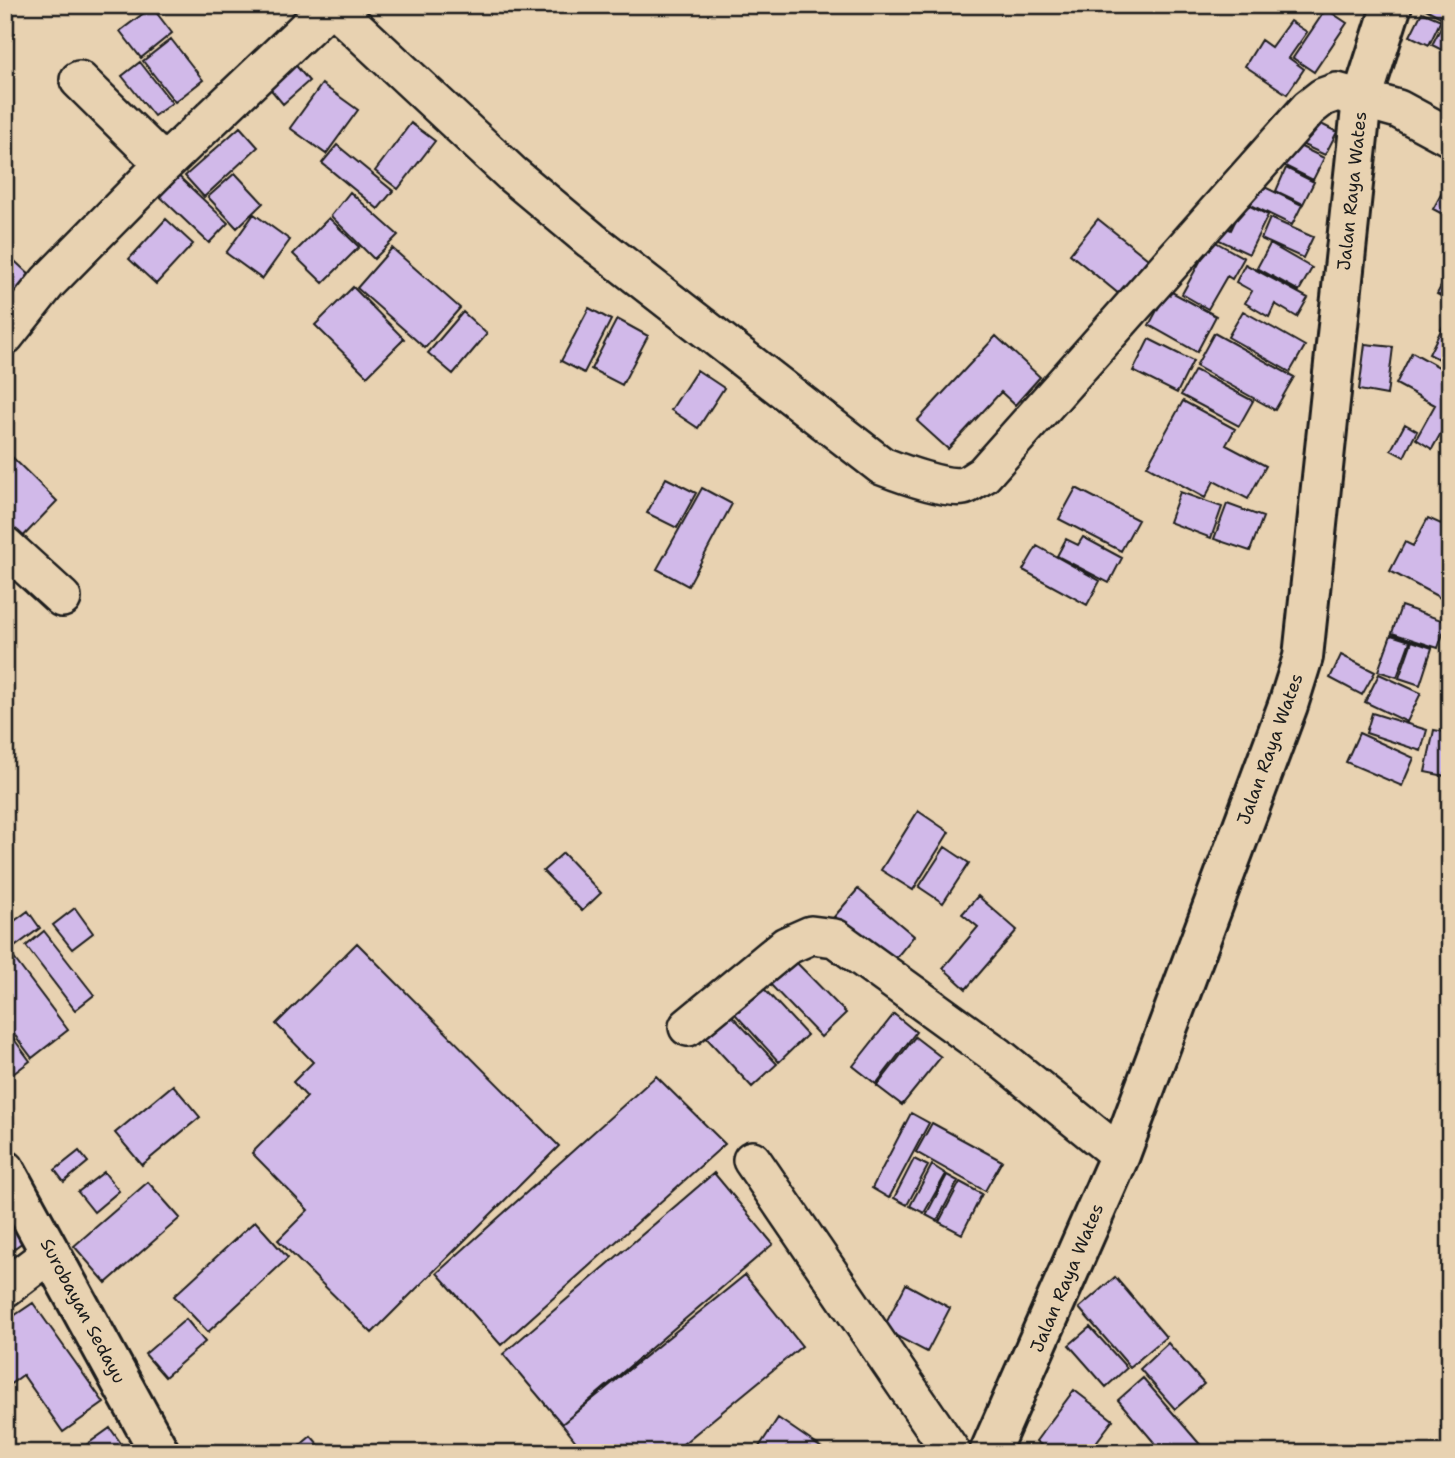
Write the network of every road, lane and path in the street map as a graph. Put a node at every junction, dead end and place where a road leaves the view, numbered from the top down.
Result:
1 (1392, 5) edge
2 (79, 80) dead end
3 (1362, 99) junction
4 (1450, 137) edge
5 (164, 164) junction
6 (5, 336) edge
7 (5, 547) edge
8 (62, 598) dead end
9 (688, 1027) dead end
10 (1120, 1156) junction
11 (752, 1160) dead end
12 (5, 1170) edge
13 (51, 1252) junction
14 (5, 1288) edge
15 (160, 1453) edge
16 (951, 1453) edge
17 (989, 1453) edge

1 - 3 main road, Jalan Raya Wates
2 - 5 street
3 - 4 street
3 - 5 street
3 - 10 main road, Jalan Raya Wates
5 - 6 street
7 - 8 street
9 - 10 street
10 - 17 main road, Jalan Raya Wates
11 - 16 street
12 - 13 main road, Surobayan Sedayu
13 - 14 street
13 - 15 main road, Surobayan Sedayu

